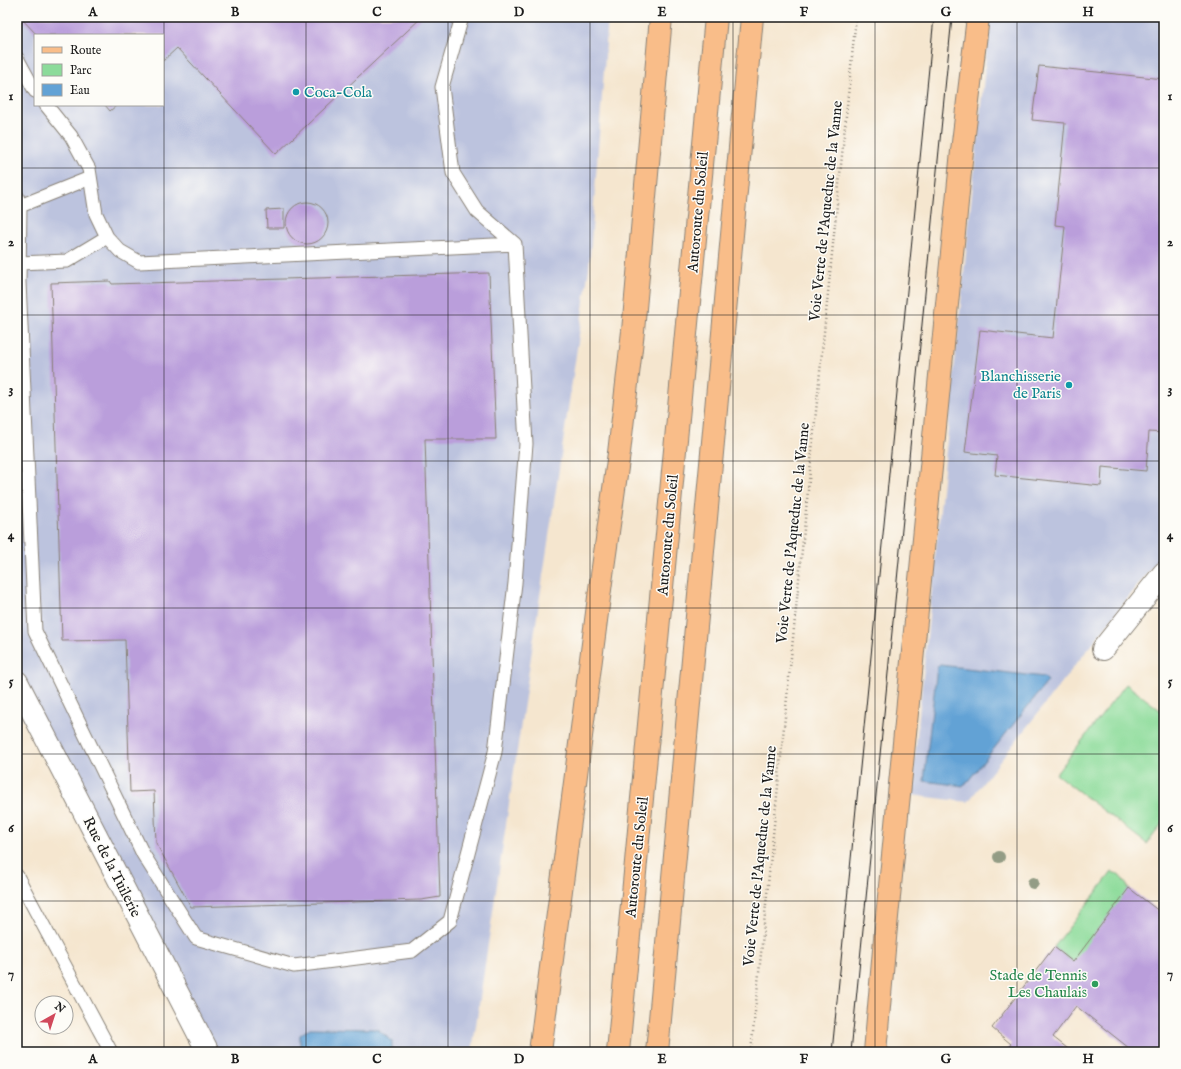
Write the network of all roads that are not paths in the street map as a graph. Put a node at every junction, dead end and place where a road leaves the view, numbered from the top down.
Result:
1 (462, 17) edge
2 (661, 17) edge
3 (716, 17) edge
4 (752, 17) edge
5 (978, 17) edge
6 (17, 58) edge
7 (34, 89) edge
8 (47, 106) edge
9 (90, 178) junction
10 (19, 201) edge
11 (107, 237) junction
12 (515, 244) junction
13 (19, 264) junction
14 (1164, 573) edge
15 (1104, 649) dead end
16 (17, 682) edge
17 (17, 876) edge
18 (111, 1052) edge
19 (208, 1052) edge
20 (540, 1052) edge
21 (618, 1052) edge
22 (657, 1052) edge
23 (875, 1052) edge

1 - 12 lane
2 - 20 main road
3 - 21 main road, Autoroute du Soleil
4 - 22 main road
5 - 23 main road
6 - 7 lane
8 - 9 lane
9 - 10 lane
9 - 11 lane
10 - 13 lane
11 - 12 lane
11 - 13 lane
12 - 13 lane
14 - 15 street
16 - 19 street, Rue de la Tuilerie
17 - 18 lane

